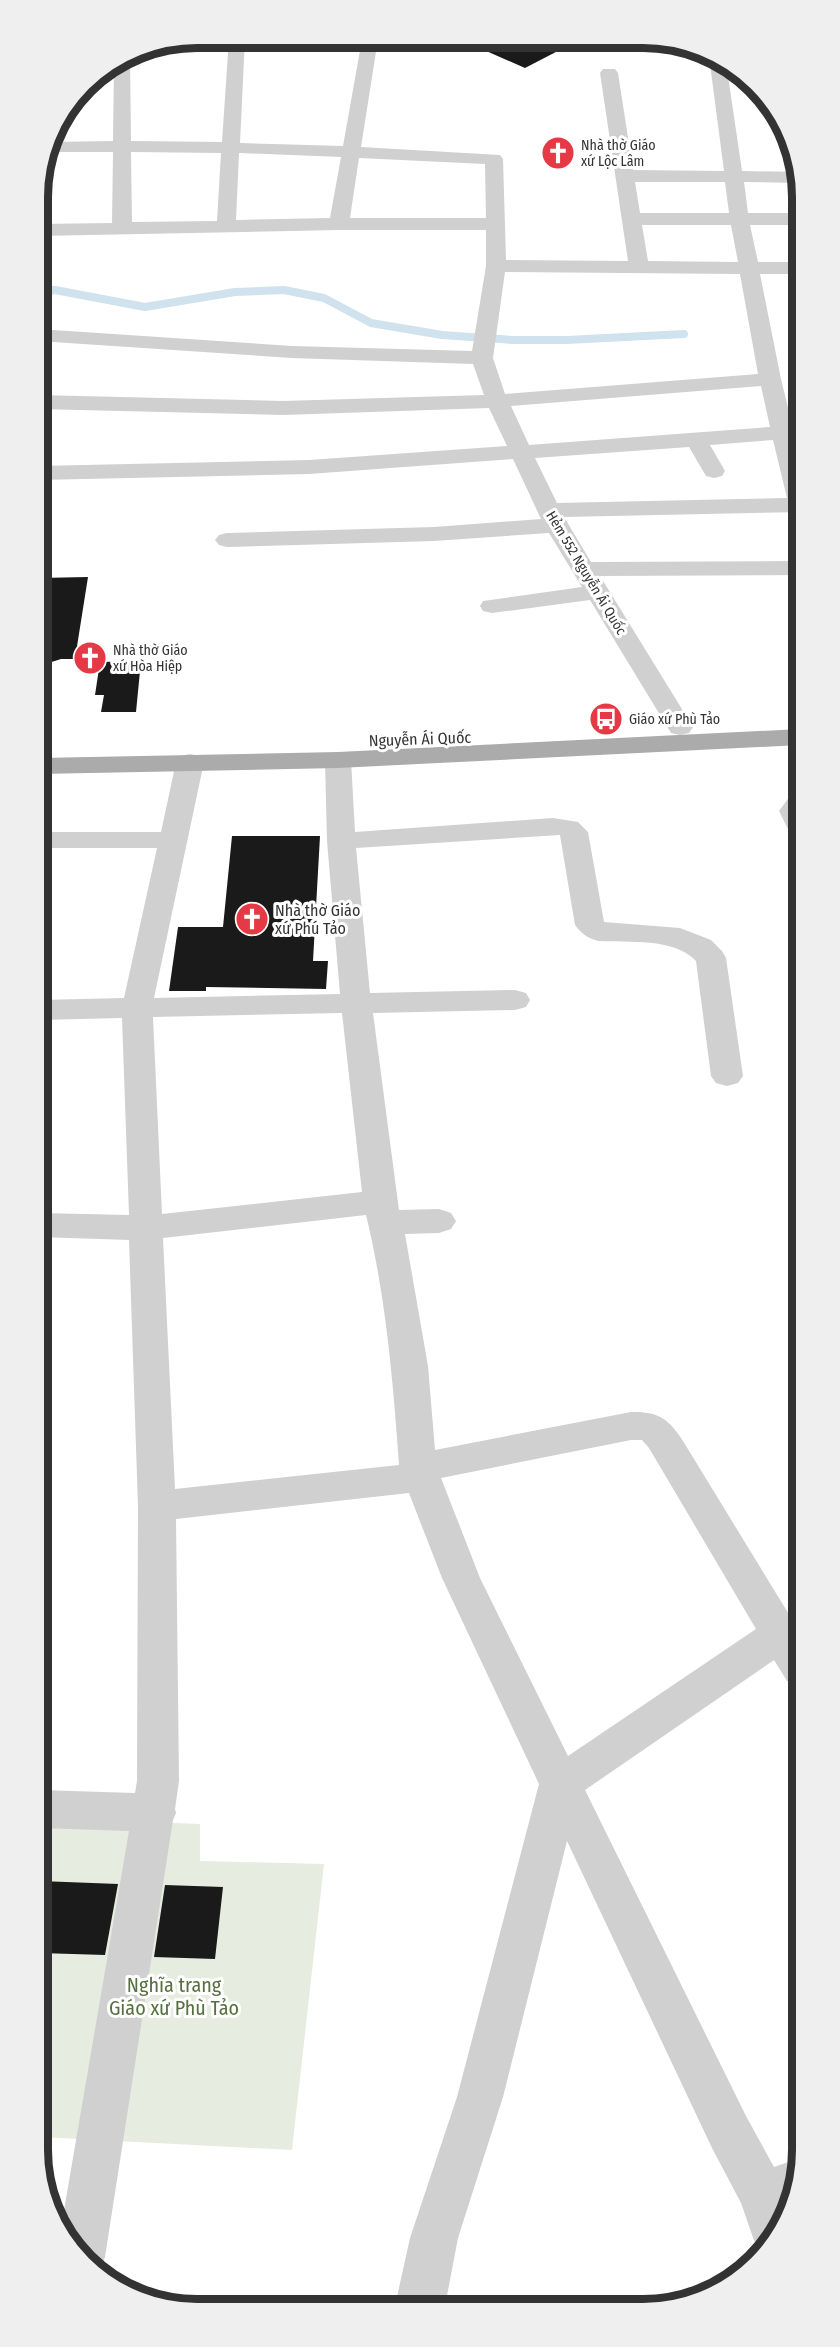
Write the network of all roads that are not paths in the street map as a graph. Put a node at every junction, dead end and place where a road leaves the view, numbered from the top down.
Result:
1 (236, 48) edge
2 (369, 48) edge
3 (122, 68) edge
4 (719, 68) edge
5 (609, 73) dead end
6 (124, 145) junction
7 (57, 147) edge
8 (230, 147) junction
9 (350, 152) junction
10 (626, 176) junction
11 (735, 176) junction
12 (790, 177) edge
13 (630, 219) junction
14 (792, 219) edge
15 (740, 221) junction
16 (339, 224) junction
17 (494, 224) junction
18 (226, 226) junction
19 (122, 228) junction
20 (48, 230) edge
21 (639, 265) junction
22 (496, 266) junction
23 (749, 267) junction
24 (792, 268) edge
25 (48, 336) edge
26 (484, 345) junction
27 (770, 379) junction
28 (498, 400) junction
29 (48, 402) edge
30 (775, 403) junction
31 (792, 403) edge
32 (783, 433) junction
33 (696, 440) junction
34 (522, 454) junction
35 (792, 455) edge
36 (714, 471) dead end
37 (48, 473) edge
38 (792, 505) edge
39 (552, 518) junction
40 (227, 540) dead end
41 (792, 568) edge
42 (582, 569) junction
43 (597, 592) junction
44 (492, 606) dead end
45 (792, 722) edge
46 (681, 727) junction
47 (792, 737) edge
48 (48, 747) edge
49 (337, 751) junction
50 (190, 762) junction
51 (48, 766) edge
52 (48, 840) edge
53 (173, 840) junction
54 (341, 842) junction
55 (515, 1000) dead end
56 (356, 1003) junction
57 (138, 1007) junction
58 (48, 1010) edge
59 (726, 1076) dead end
60 (383, 1212) junction
61 (439, 1221) dead end
62 (48, 1225) edge
63 (147, 1228) junction
64 (419, 1473) junction
65 (157, 1506) junction
66 (791, 1651) edge
67 (560, 1784) junction
68 (48, 1809) edge
69 (155, 1813) junction
70 (778, 2205) edge
71 (83, 2245) edge
72 (421, 2299) edge

1 - 8 street
2 - 9 street
3 - 6 street
4 - 11 street
5 - 10 street
6 - 7 street
6 - 8 street
6 - 19 street
8 - 9 street
8 - 18 street
9 - 16 street
9 - 17 street
10 - 11 street
10 - 13 street
11 - 12 street
11 - 15 street
13 - 15 street
13 - 21 street
14 - 15 street
15 - 23 street
16 - 17 street
16 - 18 street
17 - 22 street
18 - 19 street
19 - 20 street
21 - 22 street
21 - 23 street
22 - 26 street
23 - 24 street
23 - 27 street
25 - 26 street
26 - 28 street, Hẻm 552 Nguyễn Ái Quốc
27 - 28 street
27 - 30 street
28 - 29 street
28 - 34 street, Hẻm 552 Nguyễn Ái Quốc
30 - 31 street
30 - 32 street
32 - 33 street
32 - 35 street
33 - 34 street
33 - 36 street
34 - 37 street
34 - 39 street, Hẻm 552 Nguyễn Ái Quốc
38 - 39 street
39 - 40 street
39 - 42 street, Hẻm 552 Nguyễn Ái Quốc
41 - 42 street
42 - 43 street, Hẻm 552 Nguyễn Ái Quốc
43 - 44 street
43 - 46 street, Hẻm 552 Nguyễn Ái Quốc
45 - 46 main road, Nguyễn Ái Quốc
46 - 49 main road, Nguyễn Ái Quốc
47 - 49 main road, Nguyễn Ái Quốc
48 - 49 main road, Nguyễn Ái Quốc
49 - 50 main road
49 - 54 street
50 - 51 main road
50 - 53 street
52 - 53 street
53 - 57 street
54 - 56 street
54 - 59 street
55 - 56 street
56 - 57 street
56 - 60 street
57 - 58 street
57 - 63 street
60 - 61 street
60 - 63 street
60 - 64 street
62 - 63 street
63 - 65 street
64 - 65 street
64 - 66 street
64 - 67 street
65 - 69 street
66 - 67 street
67 - 70 street
67 - 72 street
68 - 69 street
69 - 71 street

